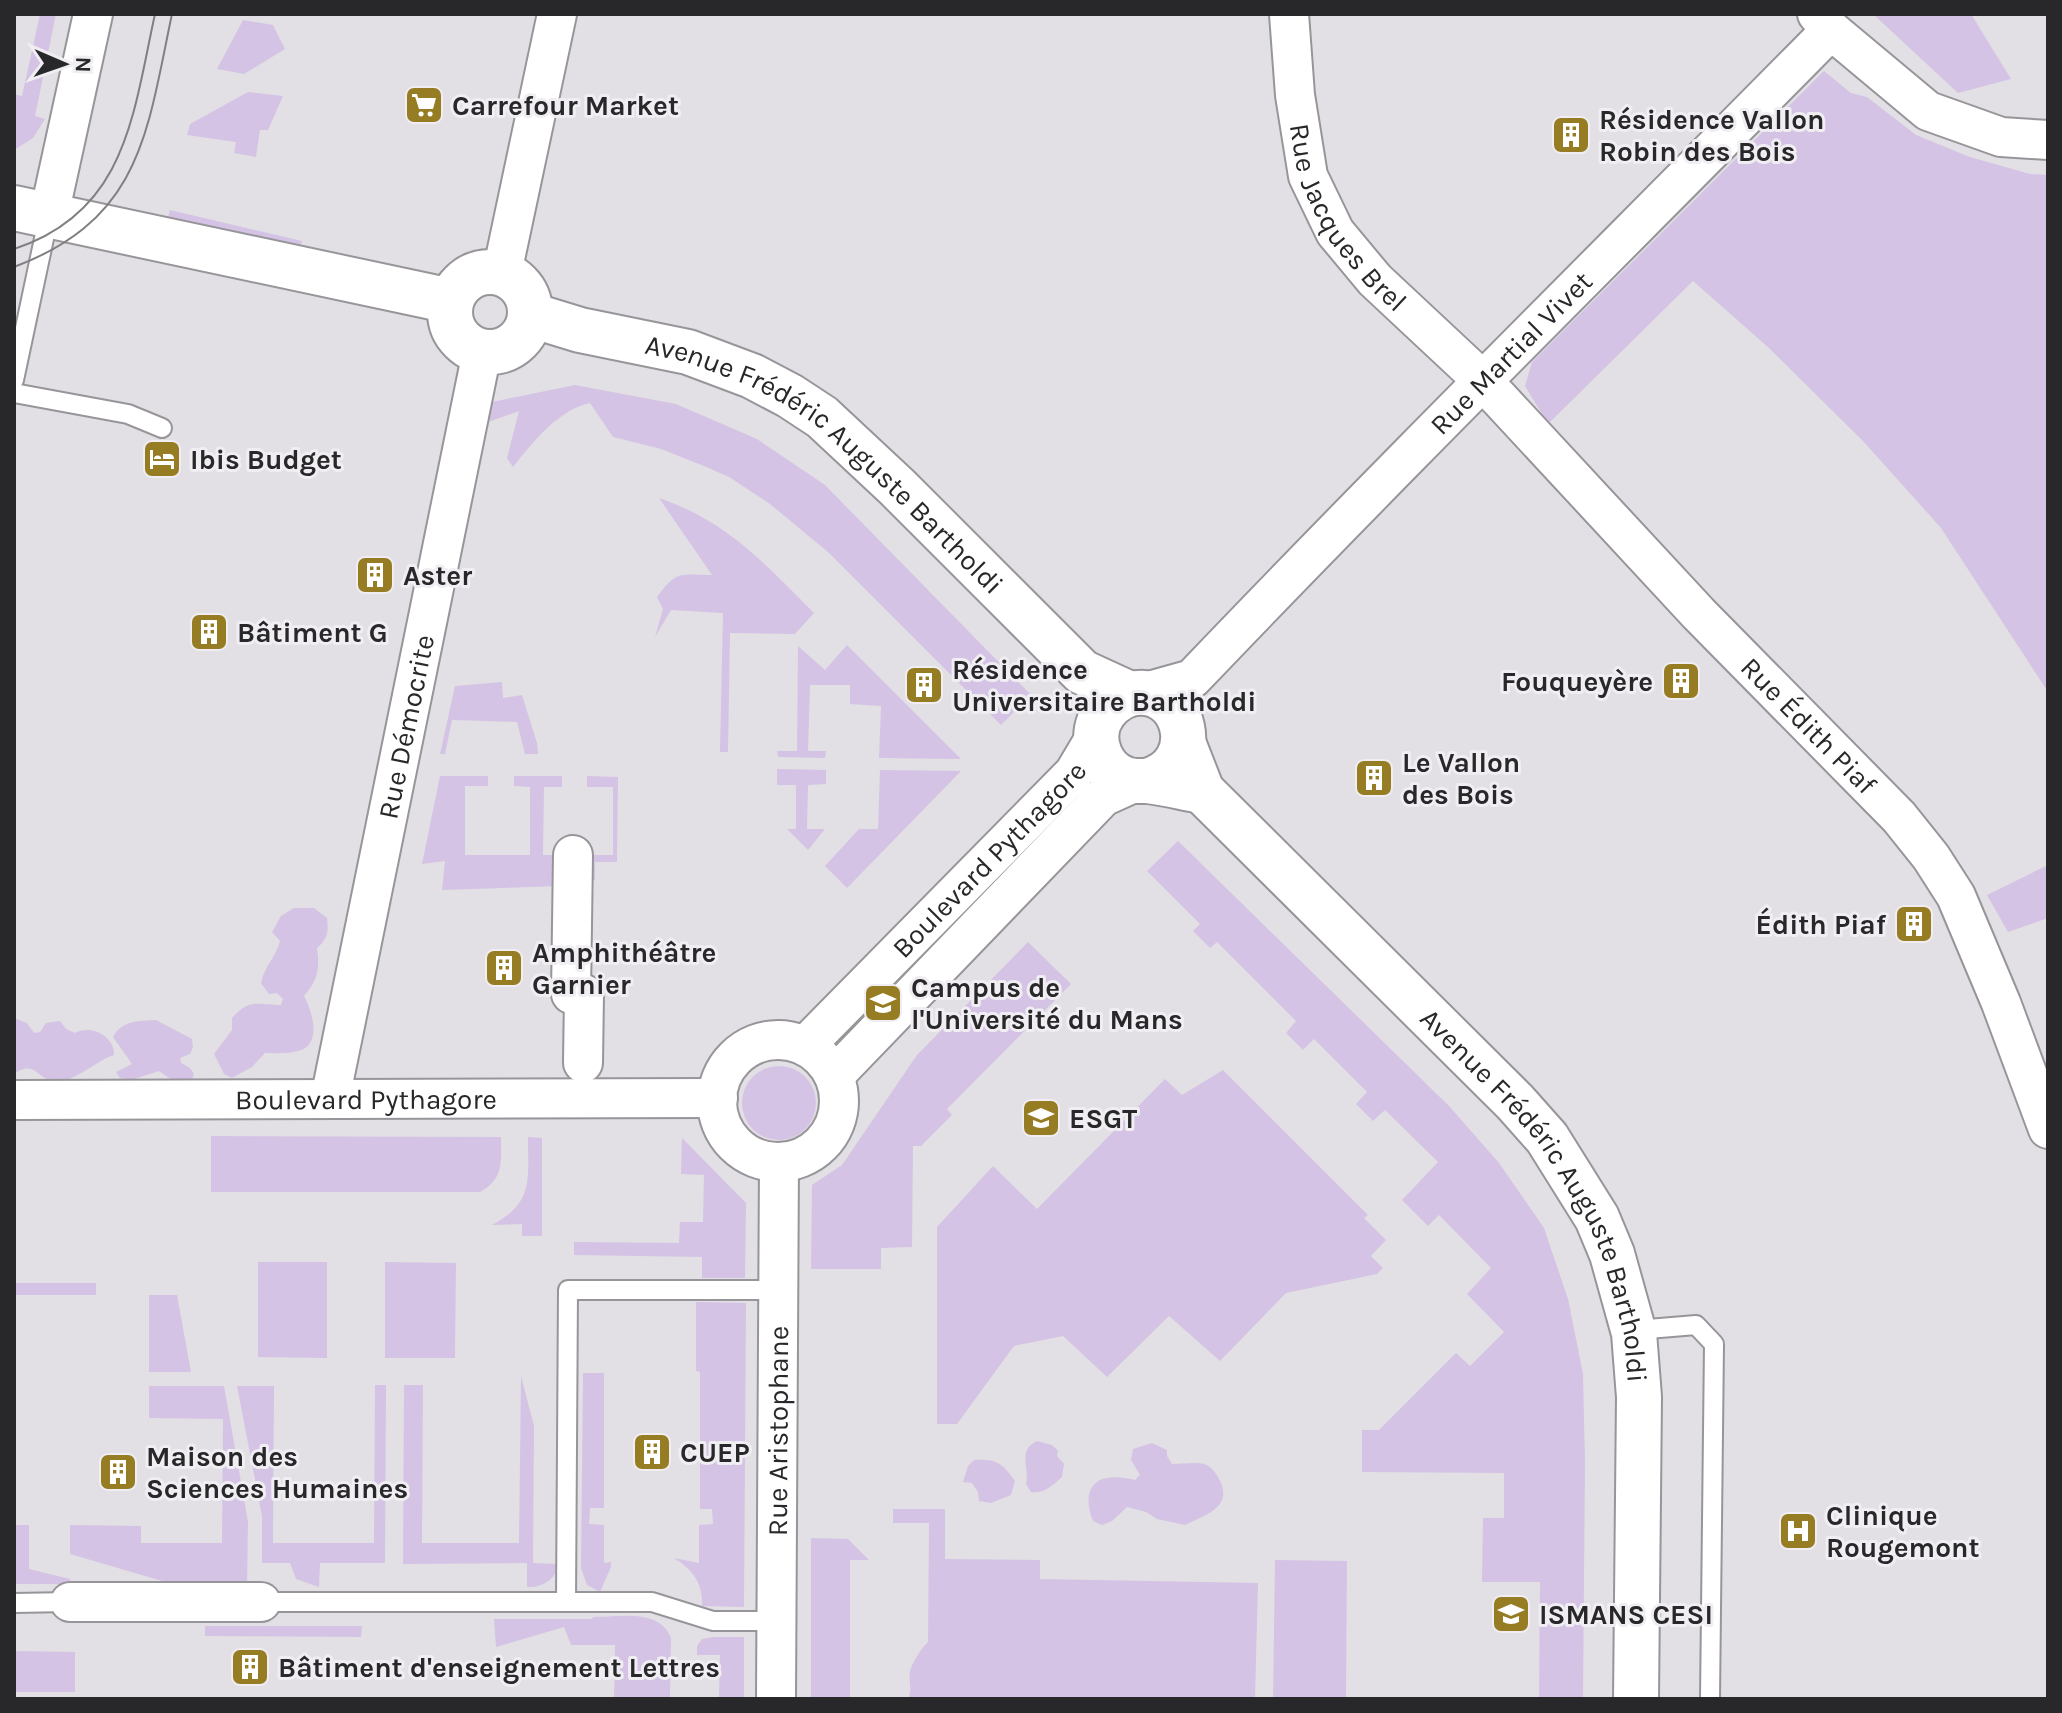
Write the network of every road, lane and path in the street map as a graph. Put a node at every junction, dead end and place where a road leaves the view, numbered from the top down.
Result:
1 (93, 14) edge
2 (557, 14) edge
3 (1289, 14) edge
4 (1824, 22) edge
5 (2048, 140) edge
6 (32, 212) edge
7 (502, 273) junction
8 (451, 301) junction
9 (531, 315) junction
10 (482, 352) junction
11 (14, 380) edge
12 (1482, 380) junction
13 (14, 393) edge
14 (162, 428) dead end
15 (1192, 679) junction
16 (1117, 711) junction
17 (1184, 737) junction
18 (1141, 781) junction
19 (1202, 791) junction
20 (573, 855) dead end
21 (805, 1046) junction
22 (583, 1063) dead end
23 (834, 1076) junction
24 (718, 1098) junction
25 (330, 1099) junction
26 (14, 1100) edge
27 (2048, 1129) edge
28 (779, 1162) junction
29 (779, 1290) junction
30 (1634, 1333) junction
31 (70, 1602) joint
32 (261, 1602) joint
33 (566, 1602) junction
34 (14, 1603) edge
35 (777, 1621) junction
36 (776, 1699) edge
37 (1636, 1699) edge
38 (1710, 1699) edge

1 - 6 street
2 - 7 street
3 - 12 street, Rue Jacques Brel
4 - 5 street
4 - 12 street, Rue Martial Vivet
6 - 8 street
6 - 11 lane
7 - 8 street
7 - 9 street
8 - 10 street
9 - 10 street
9 - 16 street, Avenue Frédéric Auguste Bartholdi
10 - 25 street, Rue Démocrite
12 - 15 street, Rue Martial Vivet
12 - 27 street, Rue Édith Piaf
13 - 14 lane
15 - 16 street
15 - 17 street
16 - 17 street, Avenue Frédéric Auguste Bartholdi
16 - 18 street
16 - 21 street, Boulevard Pythagore
17 - 18 street
17 - 19 street, Avenue Frédéric Auguste Bartholdi
18 - 19 street
18 - 23 street, Boulevard Pythagore
19 - 30 street, Avenue Frédéric Auguste Bartholdi
20 - 22 street
21 - 23 street
21 - 24 street
23 - 28 street
24 - 25 street, Boulevard Pythagore
24 - 28 street
25 - 26 street, Boulevard Pythagore
28 - 29 street, Rue Aristophane
29 - 33 lane
29 - 35 street, Rue Aristophane
30 - 37 street, Avenue Frédéric Auguste Bartholdi
30 - 38 lane
31 - 32 street
31 - 34 lane
32 - 33 lane
33 - 35 lane
35 - 36 street, Rue Aristophane

